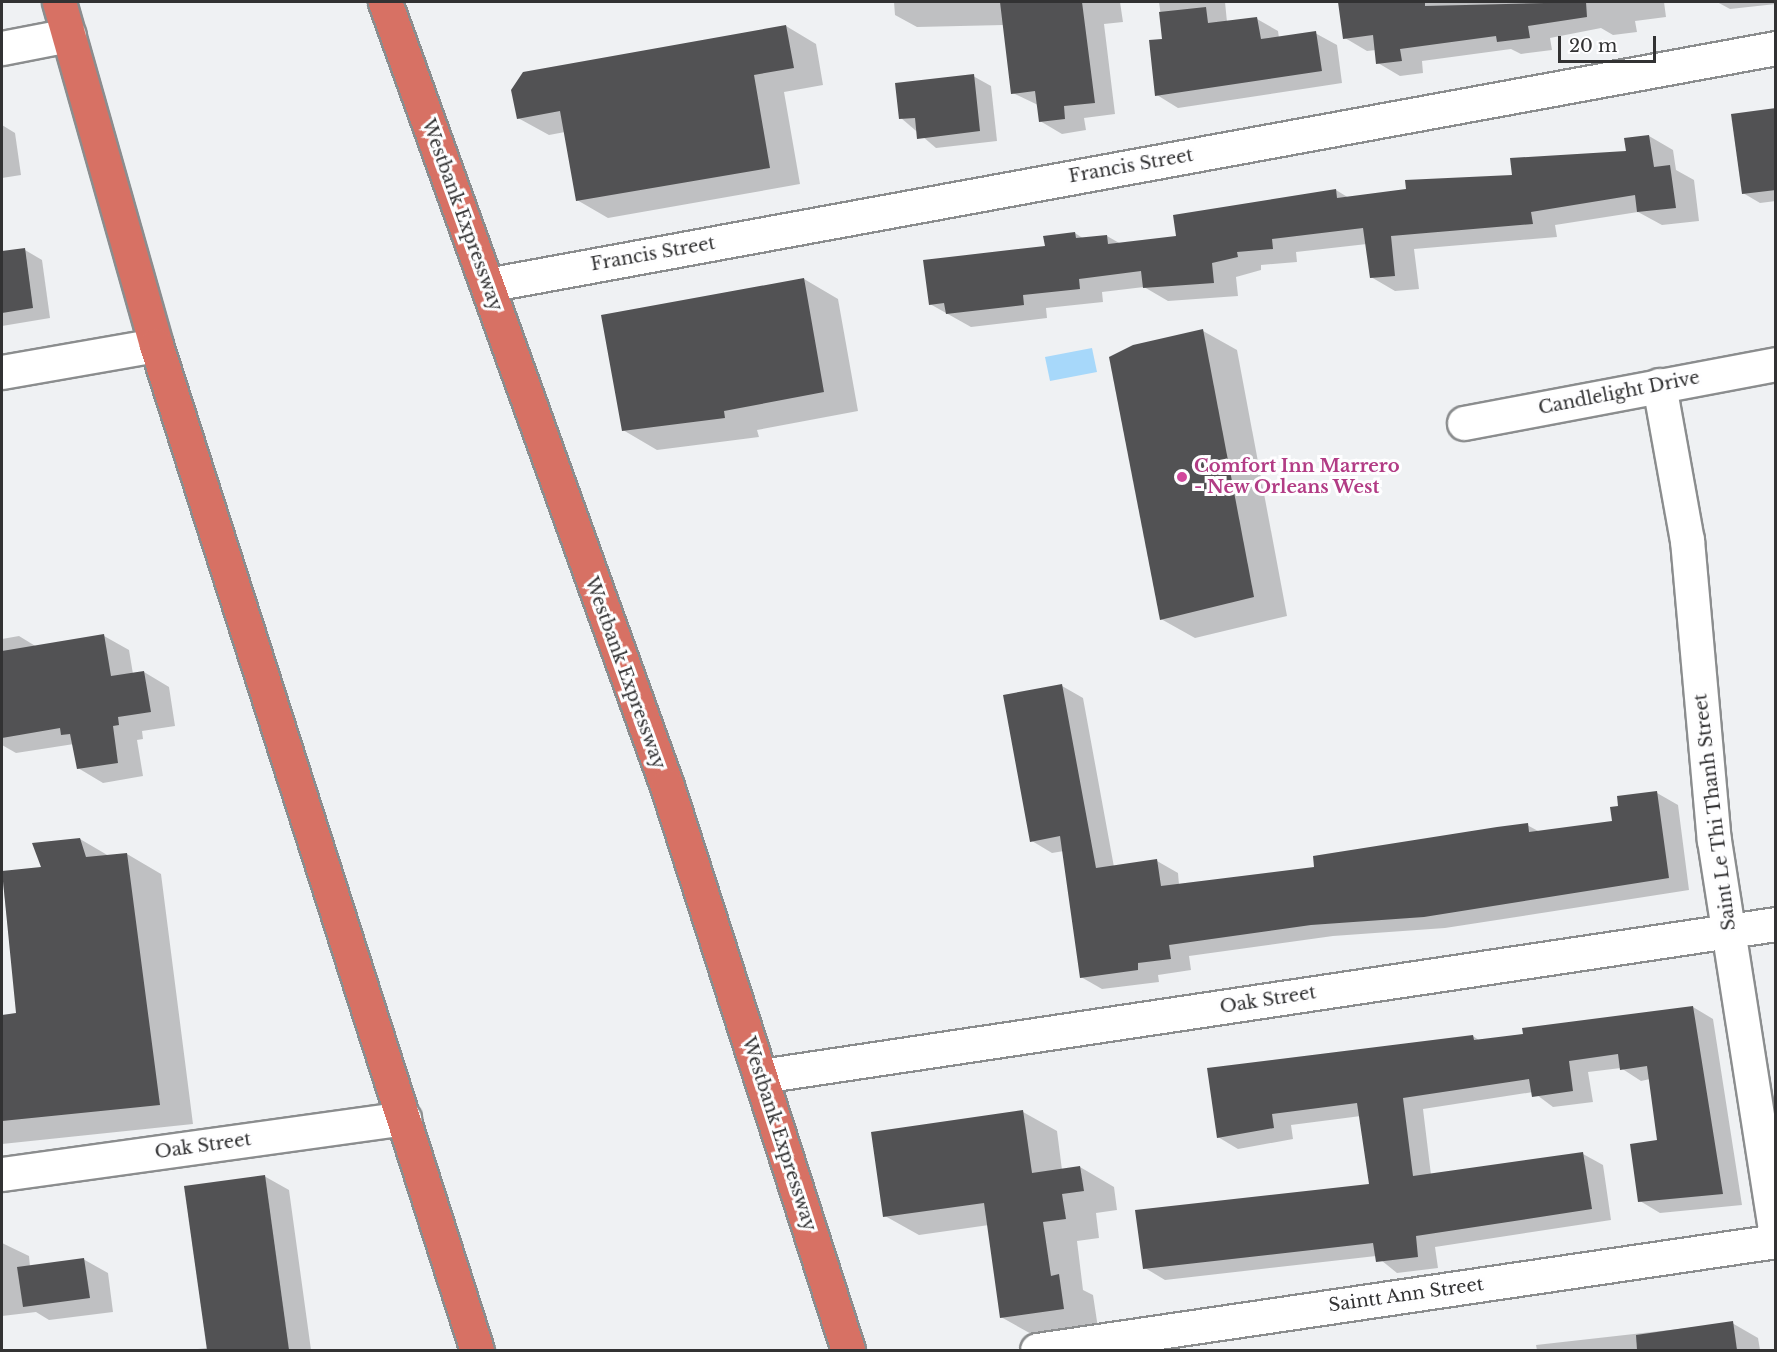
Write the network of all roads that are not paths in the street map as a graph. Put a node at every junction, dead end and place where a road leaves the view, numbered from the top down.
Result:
1 (59, 2) edge
2 (385, 2) edge
3 (69, 35) junction
4 (2, 48) edge
5 (1776, 48) edge
6 (487, 285) junction
7 (156, 345) junction
8 (1776, 364) edge
9 (2, 372) edge
10 (1659, 385) junction
11 (1464, 423) dead end
12 (1776, 924) edge
13 (1728, 931) junction
14 (761, 1076) junction
15 (404, 1118) junction
16 (2, 1174) edge
17 (1776, 1239) edge
18 (477, 1350) edge
19 (848, 1350) edge
20 (1036, 1350) edge

1 - 3 highway
2 - 6 highway, Westbank Expressway
3 - 4 street
3 - 7 highway
5 - 6 street, Francis Street
6 - 14 highway, Westbank Expressway
7 - 9 street
7 - 15 highway
8 - 10 street, Candlelight Drive
10 - 11 street, Candlelight Drive
10 - 13 street, Saint Le Thi Thanh Street
12 - 13 street, Oak Street
13 - 14 street, Oak Street
13 - 17 street, Saint Le Thi Thanh Street
14 - 19 highway, Westbank Expressway
15 - 16 street, Oak Street
15 - 18 highway
17 - 20 street, Saintt Ann Street

